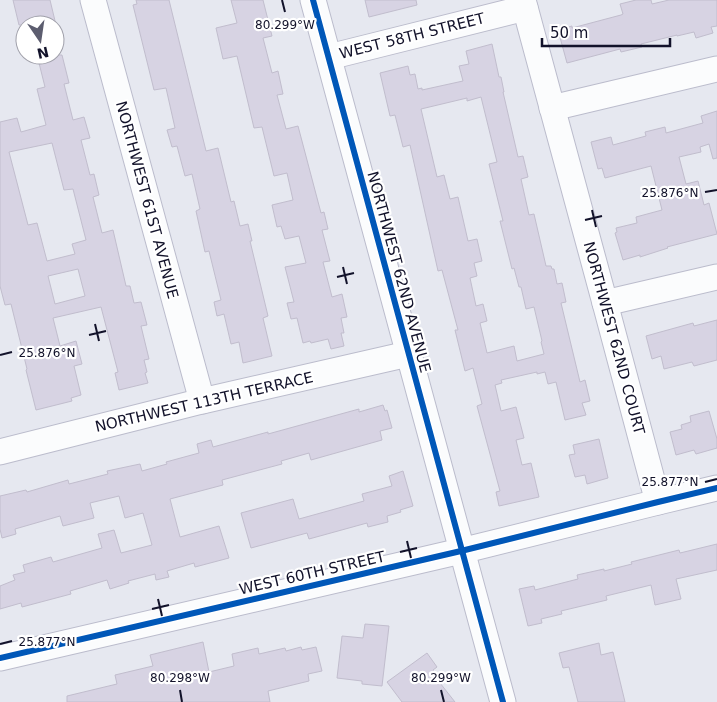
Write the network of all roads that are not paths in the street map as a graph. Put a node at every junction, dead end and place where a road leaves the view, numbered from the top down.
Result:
1 (93, 0) edge
2 (313, 0) edge
3 (524, 4) edge
4 (329, 57) junction
5 (717, 69) edge
6 (552, 108) junction
7 (717, 277) edge
8 (605, 303) junction
9 (408, 354) junction
10 (202, 401) junction
11 (1, 448) edge
12 (717, 488) edge
13 (658, 502) junction
14 (462, 551) junction
15 (0, 658) edge
16 (503, 702) edge

1 - 10 street, NORTHWEST 61ST AVENUE
2 - 4 street, NORTHWEST 62ND AVENUE
3 - 4 street, WEST 58TH STREET
3 - 6 street, NORTHWEST 62ND COURT
4 - 9 street, NORTHWEST 62ND AVENUE
5 - 6 street
6 - 8 street, NORTHWEST 62ND COURT
7 - 8 street
8 - 13 street, NORTHWEST 62ND COURT
9 - 10 street, NORTHWEST 113TH TERRACE
9 - 14 street, NORTHWEST 62ND AVENUE
10 - 11 street, NORTHWEST 113TH TERRACE
12 - 13 street, WEST 60TH STREET
13 - 14 street, WEST 60TH STREET
14 - 15 street, WEST 60TH STREET
14 - 16 street, NORTHWEST 62ND AVENUE

